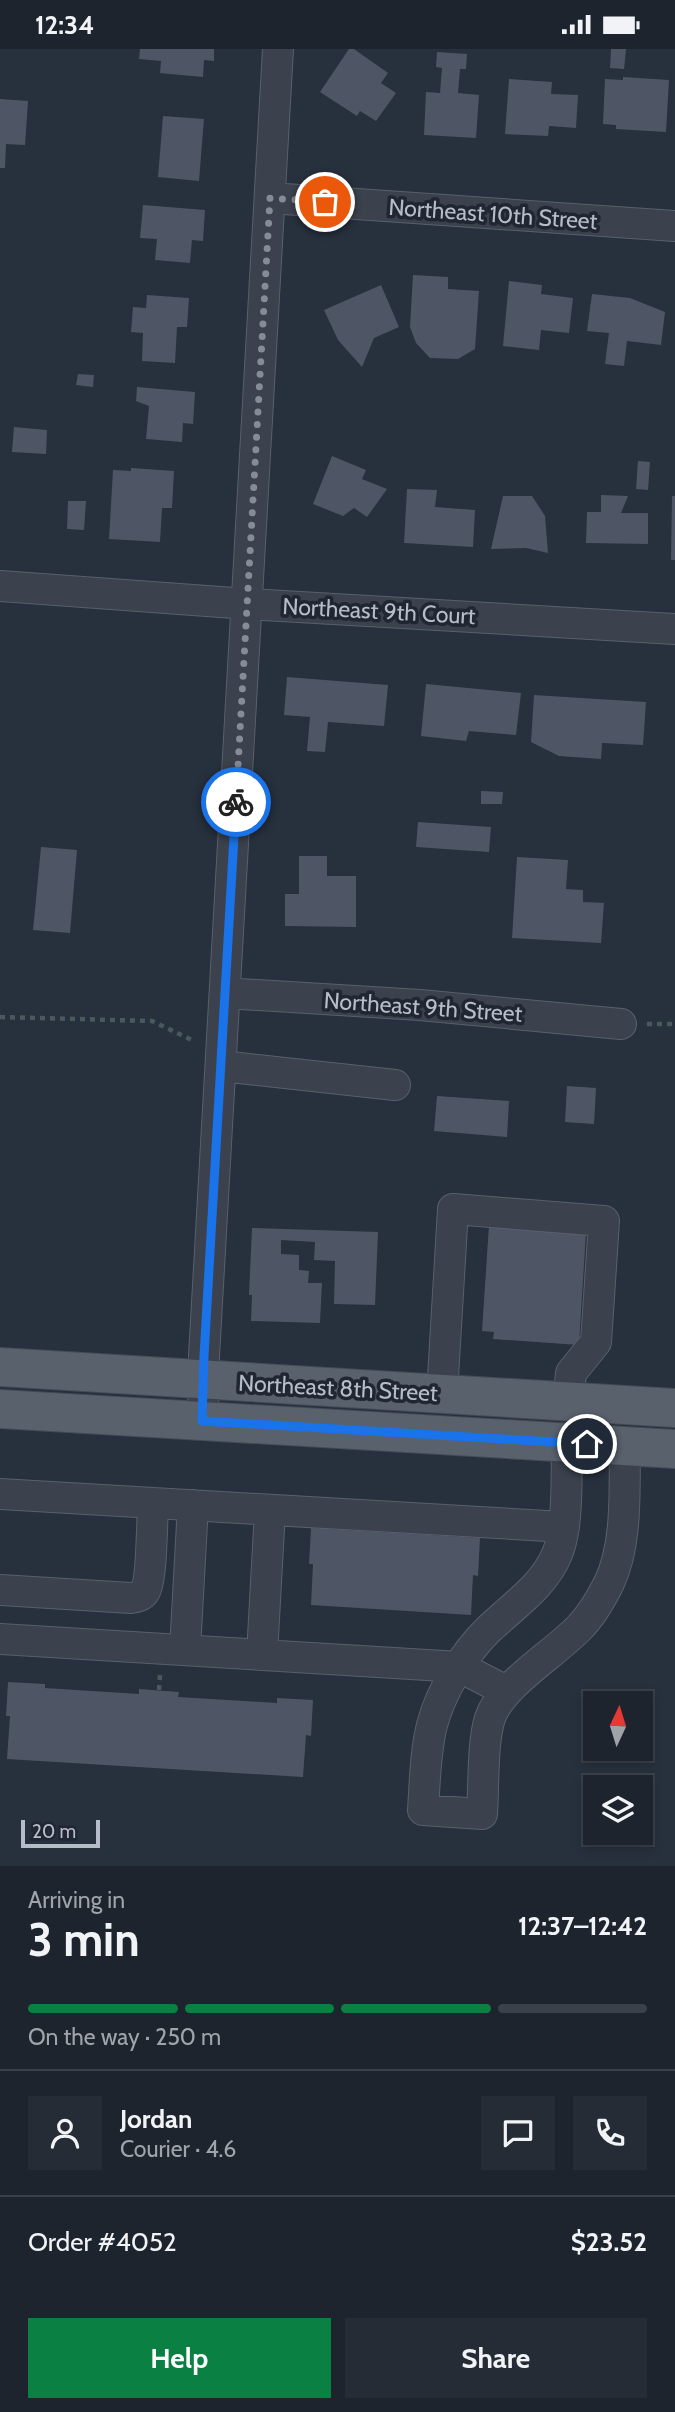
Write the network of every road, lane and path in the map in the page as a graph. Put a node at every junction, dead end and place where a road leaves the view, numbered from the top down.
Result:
1 (278, 49) edge
2 (270, 198) junction
3 (675, 226) edge
4 (0, 586) edge
5 (248, 604) junction
6 (675, 629) edge
7 (225, 993) junction
8 (0, 1017) edge
9 (621, 1024) dead end
10 (221, 1060) junction
11 (395, 1085) dead end
12 (0, 1367) edge
13 (203, 1380) junction
14 (442, 1394) junction
15 (568, 1402) junction
16 (627, 1405) junction
17 (0, 1409) edge
18 (675, 1409) edge
19 (202, 1421) junction
20 (567, 1442) junction
21 (625, 1446) junction
22 (675, 1449) edge
23 (0, 1494) edge
24 (153, 1503) junction
25 (193, 1505) junction
26 (270, 1510) junction
27 (564, 1527) junction
28 (0, 1590) edge
29 (0, 1639) edge
30 (185, 1650) junction
31 (262, 1654) junction
32 (460, 1667) junction
33 (506, 1691) junction

1 - 2 street
2 - 3 street, Northeast 10th Street
2 - 5 street
4 - 5 street, Northeast 9th Court
5 - 6 street, Northeast 9th Court
5 - 7 street
7 - 9 street, Northeast 9th Street
7 - 10 street
8 - 10 path
10 - 11 street
10 - 13 street
12 - 13 main road, Northeast 8th Street
13 - 14 main road, Northeast 8th Street
13 - 19 street
14 - 15 main road, Northeast 8th Street
14 - 15 street
15 - 16 main road, Northeast 8th Street
15 - 20 main road
16 - 18 main road, Northeast 8th Street
16 - 21 main road
17 - 19 main road, Northeast 8th Street
19 - 20 main road, Northeast 8th Street
20 - 21 main road, Northeast 8th Street
20 - 27 street
21 - 22 main road, Northeast 8th Street
21 - 33 street
23 - 24 street
24 - 25 street
24 - 28 street
25 - 26 street
25 - 30 street
26 - 27 street
26 - 31 street
27 - 32 street
29 - 30 street
30 - 31 street
31 - 32 street
32 - 33 street
32 - 33 street

